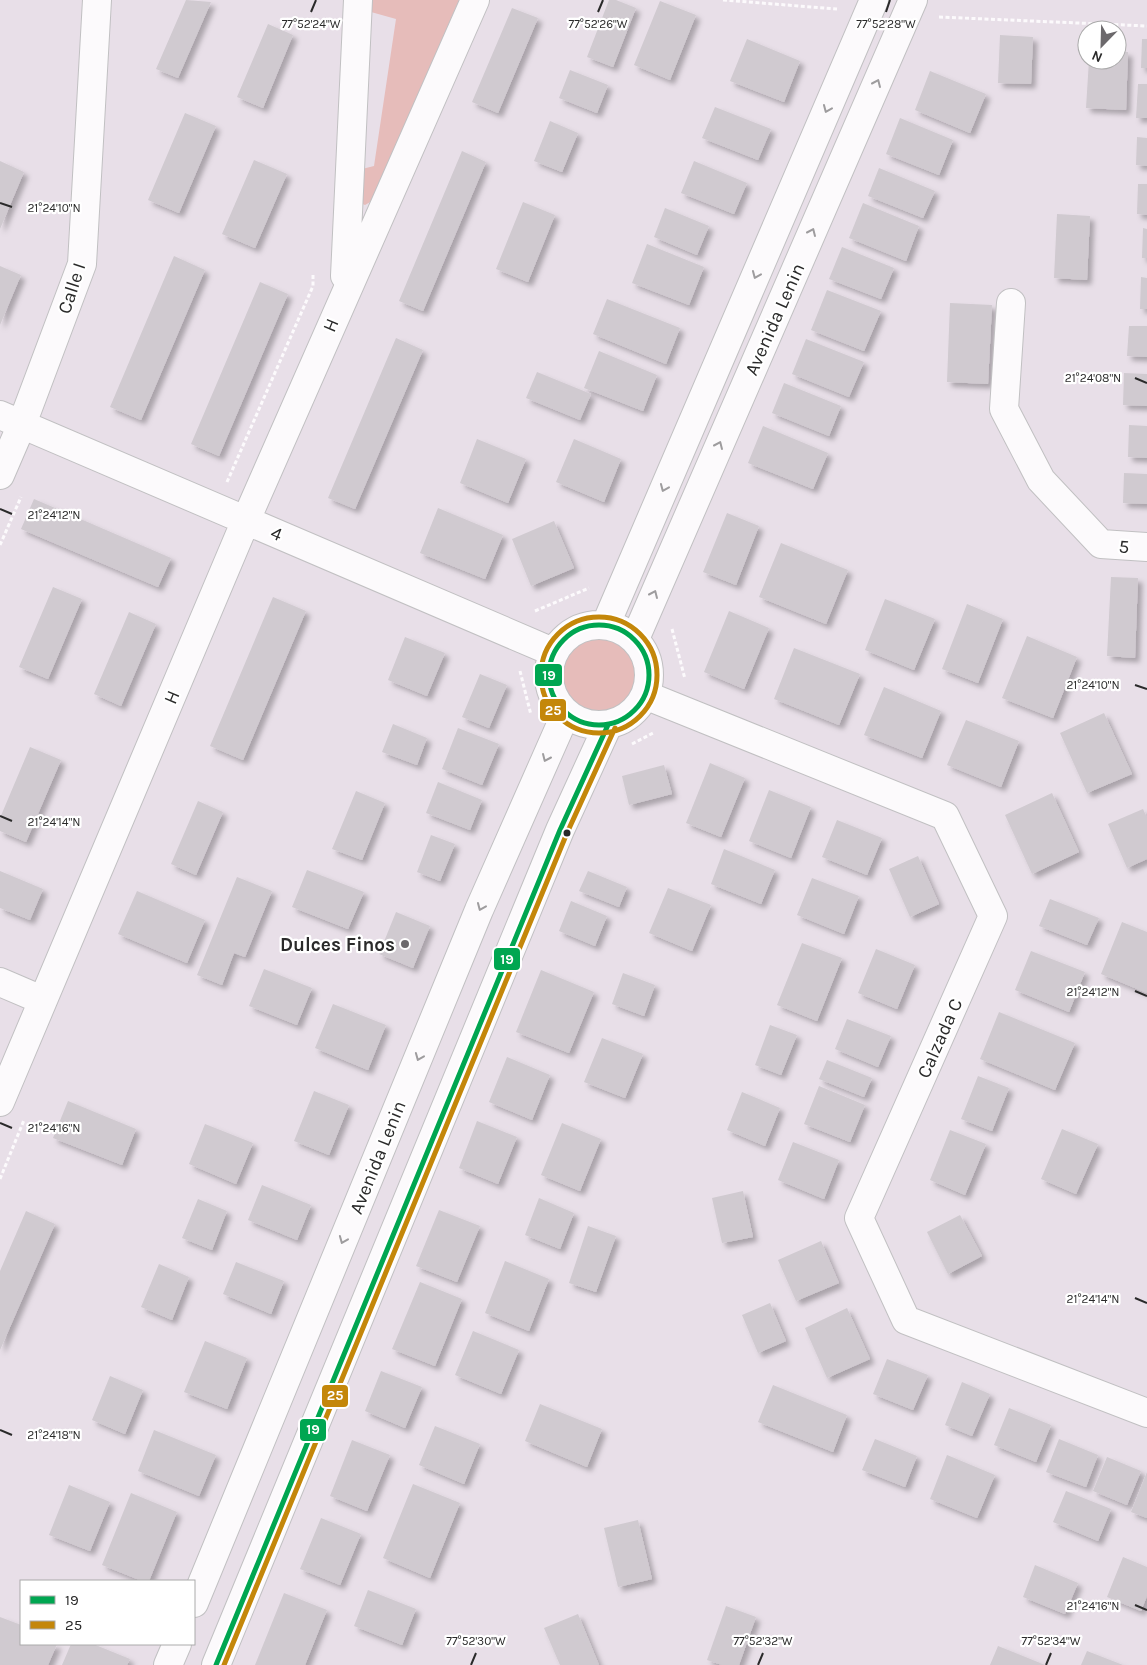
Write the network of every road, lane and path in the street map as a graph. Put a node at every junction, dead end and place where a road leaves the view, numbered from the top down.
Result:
1 (97, 0) edge
2 (358, 0) edge
3 (475, 0) edge
4 (723, 0) edge
5 (874, 0) edge
6 (913, 0) edge
7 (834, 19) dead end
8 (935, 25) dead end
9 (1147, 26) edge
10 (314, 266) dead end
11 (344, 293) junction
12 (1011, 303) dead end
13 (11, 420) edge
14 (0, 475) edge
15 (227, 482) dead end
16 (22, 495) dead end
17 (246, 520) junction
18 (0, 545) edge
19 (1147, 547) edge
20 (590, 587) dead end
21 (530, 612) dead end
22 (671, 622) dead end
23 (606, 624) junction
24 (635, 639) junction
25 (553, 652) junction
26 (520, 670) dead end
27 (685, 682) dead end
28 (645, 695) junction
29 (566, 714) junction
30 (528, 722) dead end
31 (608, 725) junction
32 (658, 730) dead end
33 (624, 748) dead end
34 (0, 982) edge
35 (42, 1000) junction
36 (0, 1102) edge
37 (27, 1115) dead end
38 (0, 1179) edge
39 (1147, 1413) edge
40 (195, 1600) edge
41 (177, 1645) edge
42 (168, 1665) edge
43 (216, 1665) edge

1 - 13 street, Calle I
2 - 11 street, H
3 - 11 street, H
4 - 7 path
5 -> 23 street, Avenida Lenin
24 -> 6 street, Avenida Lenin
8 - 9 path
10 - 15 path
11 - 17 street, H
12 - 19 street, 5
13 - 14 street, Calle I
13 - 17 street, 4
16 - 18 path
17 - 25 street, 4
17 - 35 street, H
20 - 21 path
22 - 27 path
23 - 24 street
23 - 25 street
24 - 28 street
25 - 29 street
26 - 30 path
28 - 31 street
28 - 39 street, Calzada C
29 - 31 street
29 -> 40 street, Avenida Lenin
31 - 43 street
32 - 33 path
34 - 35 street
35 - 36 street, H
37 - 38 path
41 - 42 street

